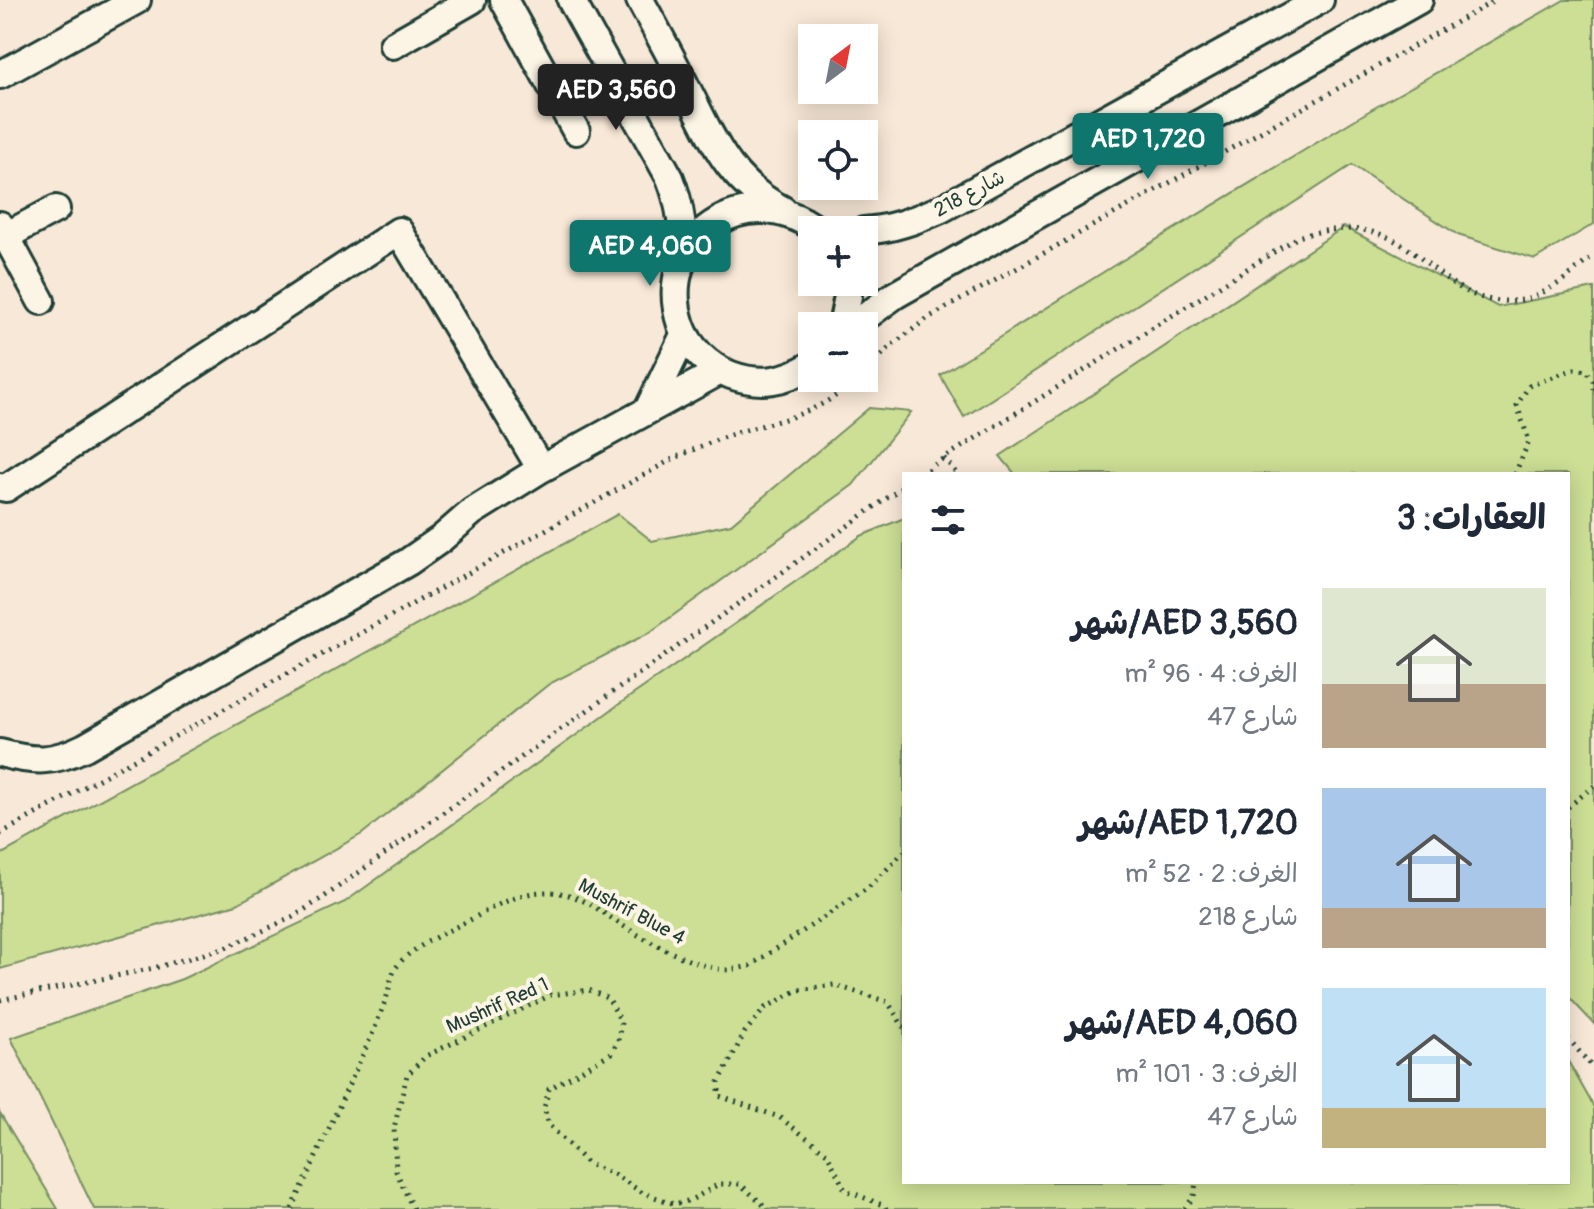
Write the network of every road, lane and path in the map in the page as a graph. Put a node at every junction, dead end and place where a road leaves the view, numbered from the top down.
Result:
1 (137, 0) edge
2 (472, 0) edge
3 (504, 0) edge
4 (571, 0) edge
5 (640, 0) edge
6 (1320, 0) edge
7 (1419, 0) edge
8 (1496, 0) edge
9 (393, 45) dead end
10 (0, 75) edge
11 (576, 131) dead end
12 (56, 209) dead end
13 (798, 218) edge
14 (798, 219) edge
15 (878, 229) edge
16 (3, 230) edge
17 (1594, 255) edge
18 (682, 261) junction
19 (41, 301) dead end
20 (872, 312) edge
21 (684, 335) junction
22 (878, 358) edge
23 (720, 371) junction
24 (798, 373) edge
25 (1594, 390) edge
26 (841, 392) edge
27 (648, 410) junction
28 (944, 458) junction
29 (541, 469) junction
30 (924, 472) edge
31 (955, 472) edge
32 (1516, 472) edge
33 (0, 487) edge
34 (902, 487) edge
35 (0, 753) edge
36 (1594, 786) edge
37 (1570, 805) edge
38 (0, 834) edge
39 (902, 854) edge
40 (0, 1000) edge
41 (902, 1025) edge
42 (1570, 1040) edge
43 (1594, 1069) edge
44 (1196, 1184) edge
45 (292, 1209) edge
46 (413, 1209) edge
47 (768, 1209) edge
48 (886, 1209) edge
49 (1185, 1209) edge

1 - 10 street
2 - 9 street
3 - 11 street
4 - 18 street
5 - 13 street
6 - 15 street, شارع 218
7 - 20 street
8 - 22 path
12 - 16 street
14 - 18 street
16 - 19 street
17 - 28 path
18 - 21 street
21 - 23 street
21 - 27 street
23 - 24 street
23 - 27 street
25 - 32 path
26 - 38 path
27 - 29 street
28 - 30 path
28 - 31 path
29 - 33 street
29 - 35 street
34 - 40 path
36 - 37 path
39 - 45 path, Mushrif Blue 4
41 - 48 path
42 - 43 path
44 - 49 path
46 - 47 path, Mushrif Red 1

